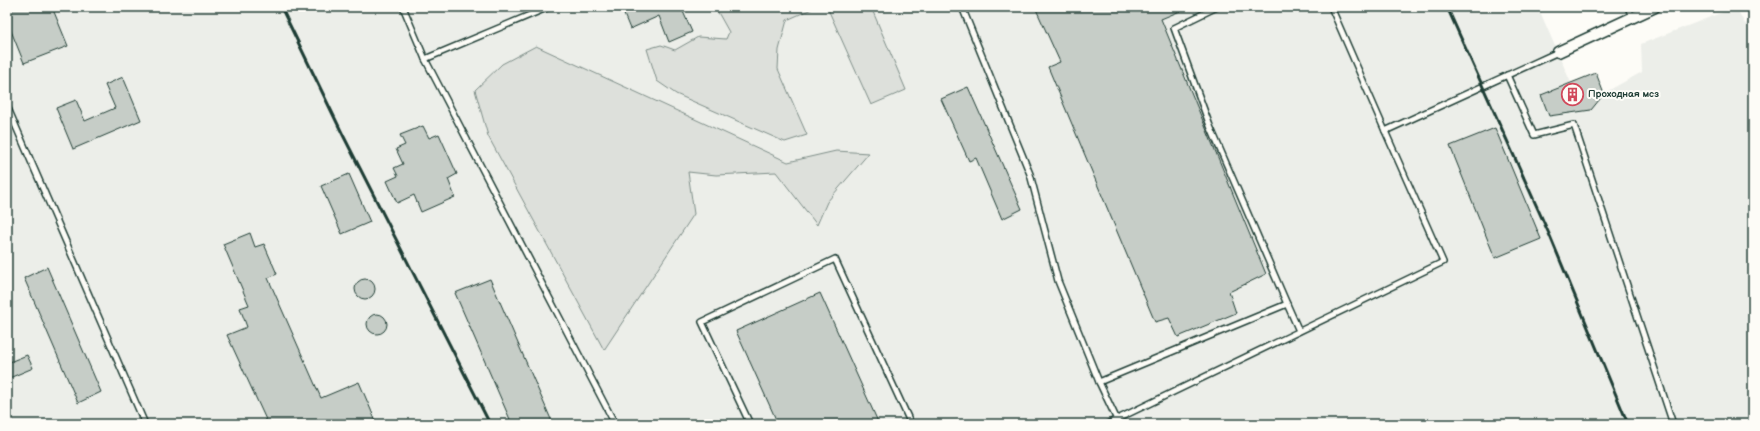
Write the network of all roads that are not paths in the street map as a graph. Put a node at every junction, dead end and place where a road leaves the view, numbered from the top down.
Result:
1 (402, 7) edge
2 (549, 7) edge
3 (962, 7) edge
4 (1217, 7) edge
5 (1331, 7) edge
6 (1628, 7) edge
7 (1655, 7) edge
8 (1632, 17) junction
9 (1558, 52) joint
10 (425, 59) junction
11 (1507, 75) junction
12 (7, 106) edge
13 (1385, 130) junction
14 (1286, 304) junction
15 (1299, 332) junction
16 (1099, 382) junction
17 (1118, 422) edge
18 (145, 424) edge
19 (615, 424) edge
20 (750, 424) edge
21 (911, 424) edge
22 (1107, 424) edge
23 (1673, 424) edge

1 - 10 lane
2 - 10 lane
3 - 16 lane
4 - 14 lane
5 - 13 lane
6 - 8 lane
7 - 8 street
8 - 9 street
9 - 11 lane
10 - 19 lane
11 - 13 lane
11 - 23 lane
12 - 18 lane
13 - 15 lane
14 - 15 lane
14 - 16 lane
15 - 17 lane
16 - 17 lane
17 - 22 lane
20 - 21 lane

